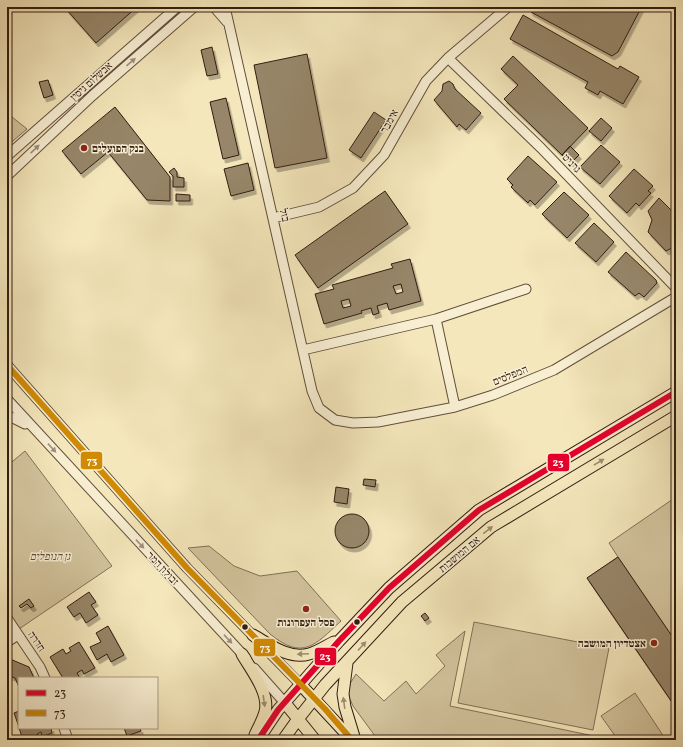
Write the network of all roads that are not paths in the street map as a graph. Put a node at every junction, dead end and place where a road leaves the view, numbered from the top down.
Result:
1 (177, 7) edge
2 (194, 7) edge
3 (214, 7) edge
4 (225, 7) edge
5 (508, 7) edge
6 (229, 25) junction
7 (448, 58) junction
8 (7, 156) edge
9 (7, 176) edge
10 (273, 218) junction
11 (676, 288) edge
12 (526, 289) dead end
13 (676, 297) edge
14 (436, 319) junction
15 (303, 350) junction
16 (7, 365) edge
17 (676, 392) edge
18 (7, 399) edge
19 (455, 407) junction
20 (7, 415) edge
21 (676, 416) edge
22 (335, 420) joint
23 (39, 434) junction
24 (7, 618) edge
25 (18, 635) junction
26 (253, 635) junction
27 (339, 640) junction
28 (7, 642) edge
29 (242, 654) junction
30 (347, 663) junction
31 (45, 677) edge
32 (300, 684) junction
33 (314, 698) junction
34 (284, 703) junction
35 (298, 719) junction
36 (64, 729) edge
37 (68, 740) edge
38 (253, 740) edge
39 (258, 740) edge
40 (283, 740) edge
41 (316, 740) edge
42 (353, 740) edge

1 - 8 street, אבשלום גיסין
9 -> 2 street, אבשלום גיסין
3 - 6 street
4 - 6 street, בזל
5 - 7 street, אימבר
6 - 10 street, בזל
7 - 10 street, אימבר
7 - 11 street, גרניט
10 - 15 street, בזל
12 - 14 street
13 - 19 street, המפלסים
14 - 15 street
14 - 19 street
15 - 22 street, בזל
16 - 26 street, זבולון המר
17 - 27 main road, אם המושבות
18 - 23 street, זבולון המר
19 - 22 street, המפלסים
20 - 23 street
30 -> 21 main road, אם המושבות
23 -> 29 street, זבולון המר
24 - 25 street, חדרה
25 - 28 street
25 - 31 street, חדרה
27 -> 26 main road
26 - 32 street, זבולון המר
27 - 32 main road, אם המושבות
29 - 34 street, זבולון המר
29 -> 38 main road
30 - 33 main road, אם המושבות
42 -> 30 main road
32 - 33 main road, זבולון המר
32 - 34 main road, אם המושבות
33 - 35 main road, אם המושבות
33 - 42 main road, זבולון המר
34 - 35 main road, זבולון המר
34 - 39 main road, אם המושבות
35 - 40 main road, אם המושבות
35 - 41 main road, זבולון המר
36 - 37 street

